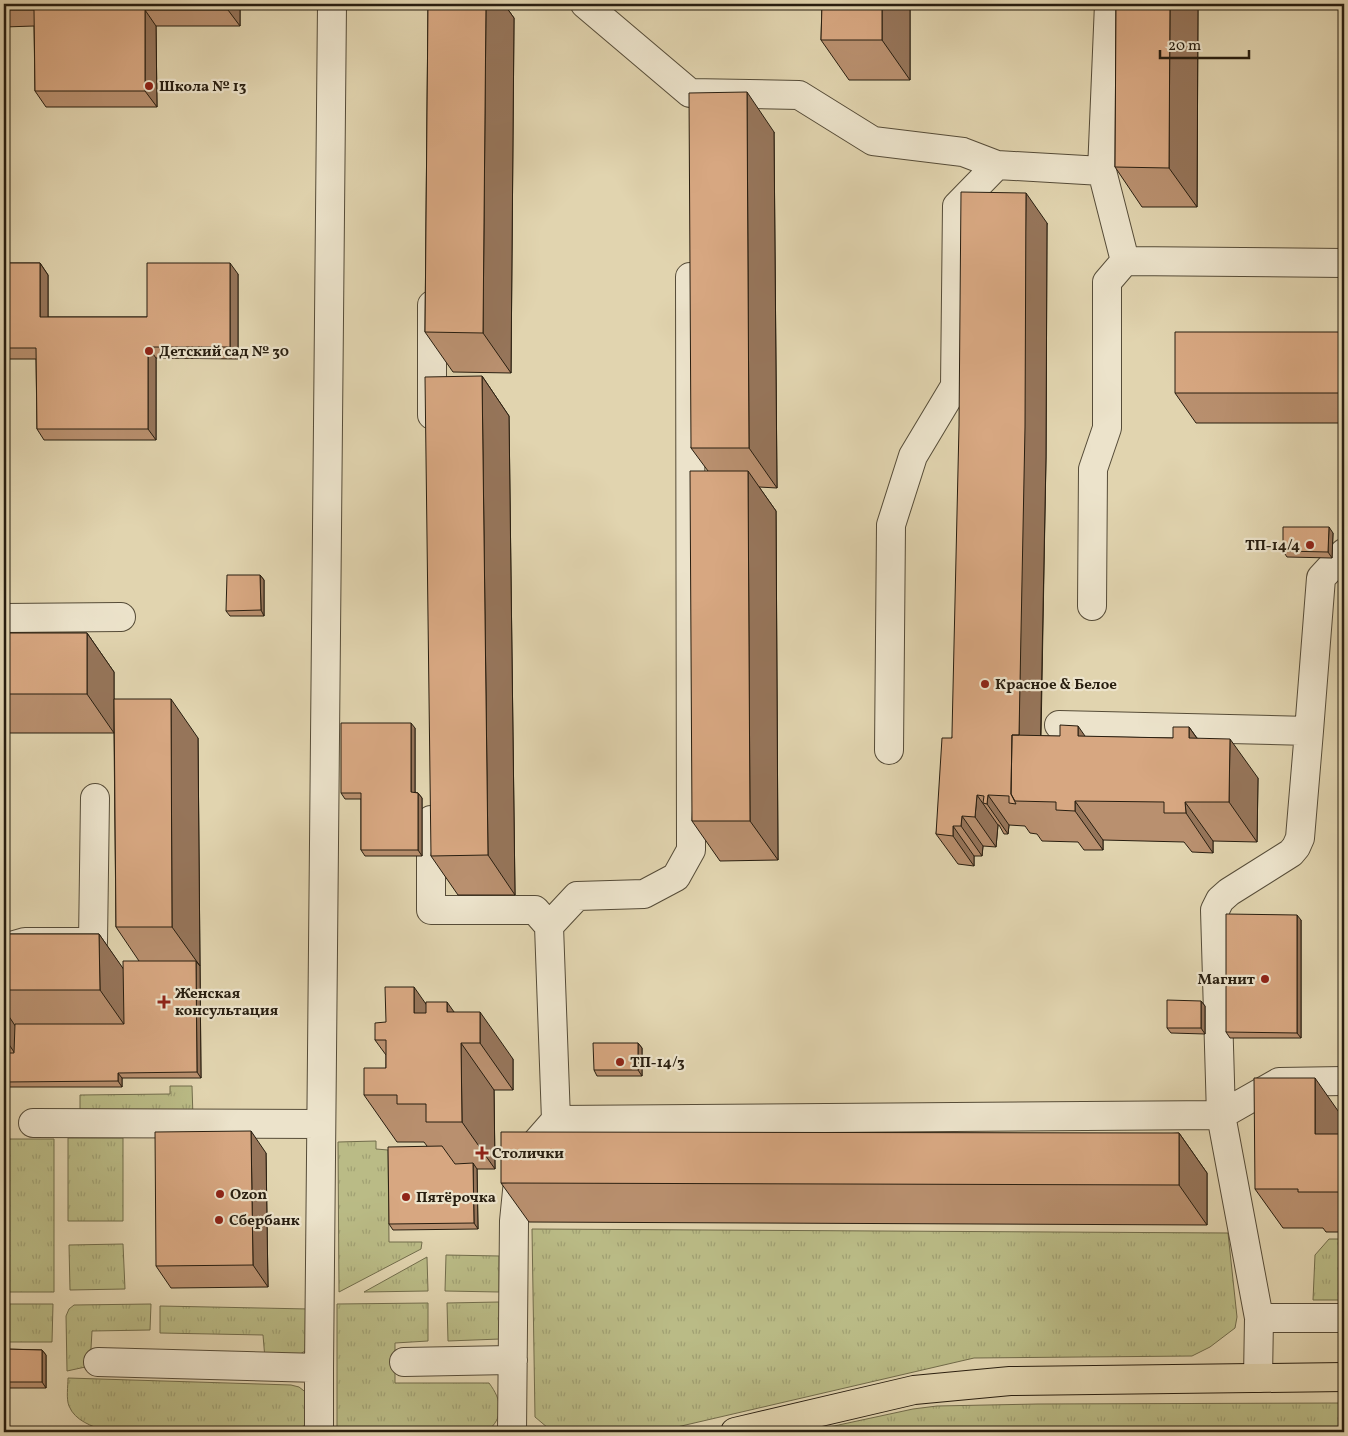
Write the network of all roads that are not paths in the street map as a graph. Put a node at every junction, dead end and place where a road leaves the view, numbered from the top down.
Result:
1 (332, 4) edge
2 (585, 4) edge
3 (1109, 4) edge
4 (997, 165) junction
5 (1102, 170) junction
6 (690, 252) edge
7 (1125, 261) junction
8 (1344, 263) edge
9 (432, 283) edge
10 (432, 442) edge
11 (1344, 553) edge
12 (1092, 606) dead end
13 (121, 617) dead end
14 (4, 618) edge
15 (1059, 725) edge
16 (1310, 731) junction
17 (889, 750) dead end
18 (431, 791) edge
19 (95, 798) dead end
20 (549, 926) junction
21 (4, 948) edge
22 (1344, 1081) edge
23 (1221, 1115) junction
24 (556, 1120) junction
25 (33, 1123) dead end
26 (321, 1124) junction
27 (1259, 1318) junction
28 (1344, 1318) edge
29 (513, 1360) junction
30 (98, 1362) dead end
31 (404, 1362) dead end
32 (319, 1368) junction
33 (1344, 1376) edge
34 (1258, 1378) junction
35 (319, 1432) edge
36 (512, 1432) edge
37 (735, 1432) edge

1 - 26 street
2 - 4 street
3 - 5 street
4 - 5 street
4 - 17 street
5 - 7 street
6 - 20 street
7 - 8 street
7 - 12 street
9 - 10 street
11 - 16 street
13 - 14 street
15 - 16 street
16 - 23 street
18 - 20 street
19 - 21 street
20 - 24 street
22 - 23 street
23 - 24 street
23 - 27 street
24 - 29 street
25 - 26 street
26 - 32 street
27 - 28 street
27 - 34 street
29 - 31 street
29 - 36 street
30 - 32 street
32 - 35 street
33 - 34 main road
34 - 37 main road

